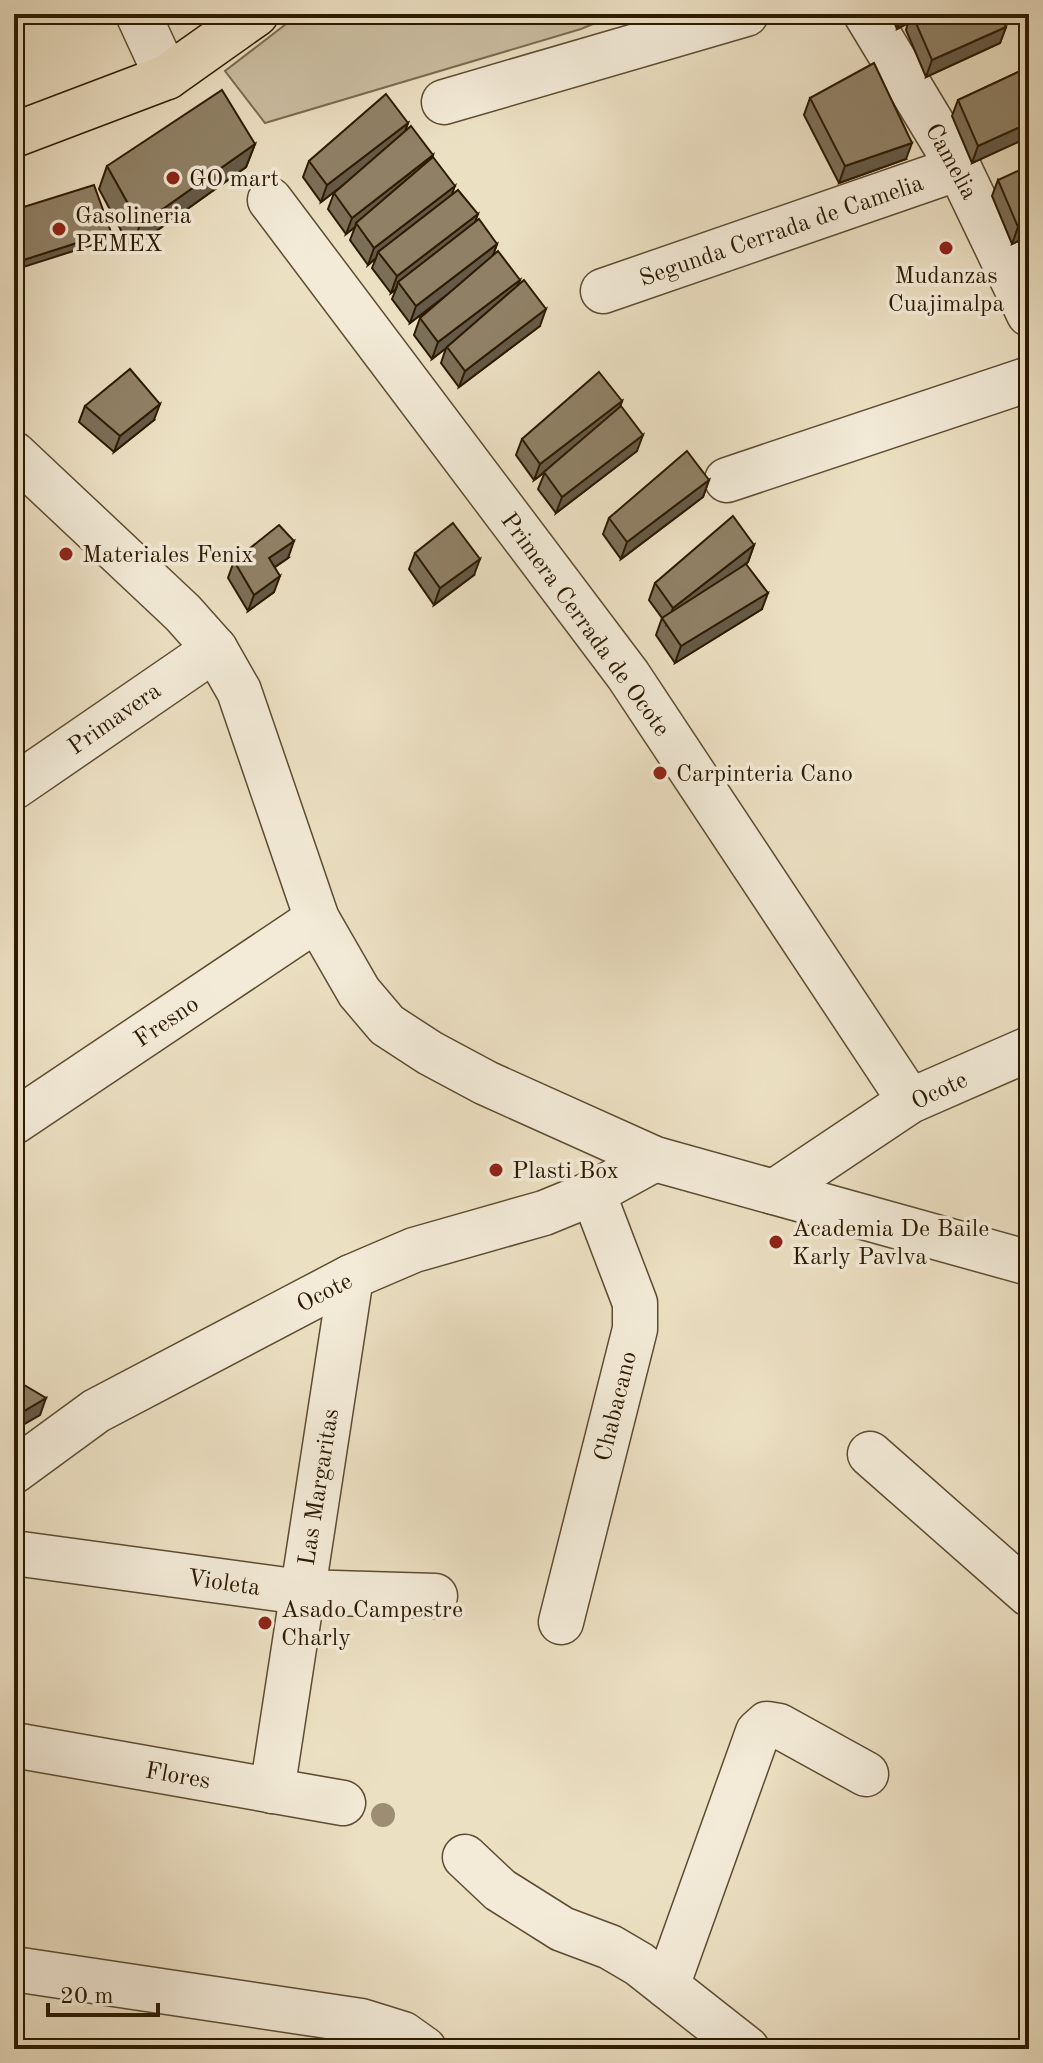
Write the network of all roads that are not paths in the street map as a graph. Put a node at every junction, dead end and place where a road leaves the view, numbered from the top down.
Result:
1 (138, 14) edge
2 (256, 14) edge
3 (746, 14) edge
4 (866, 14) edge
5 (167, 77) junction
6 (444, 102) dead end
7 (14, 135) edge
8 (959, 168) junction
9 (270, 200) dead end
10 (603, 291) dead end
11 (1029, 314) edge
12 (1029, 379) edge
13 (14, 454) edge
14 (727, 480) dead end
15 (215, 649) junction
16 (14, 787) edge
17 (317, 919) junction
18 (1029, 1049) edge
19 (910, 1101) junction
20 (14, 1122) edge
21 (655, 1159) junction
22 (774, 1192) junction
23 (593, 1193) junction
24 (1029, 1263) edge
25 (351, 1277) junction
26 (870, 1454) dead end
27 (14, 1471) edge
28 (14, 1553) edge
29 (301, 1592) junction
30 (1029, 1594) edge
31 (435, 1596) dead end
32 (561, 1622) dead end
33 (14, 1745) edge
34 (866, 1774) dead end
35 (272, 1791) junction
36 (343, 1803) dead end
37 (465, 1857) dead end
38 (14, 1969) edge
39 (667, 1986) junction
40 (424, 2049) edge
41 (747, 2049) edge

1 - 5 street
2 - 5 main road
3 - 6 street
4 - 8 street, Camelia
5 - 7 main road
8 - 10 street, Segunda Cerrada de Camelia
8 - 11 street, Camelia
9 - 19 street, Primera Cerrada de Ocote
12 - 14 street
13 - 15 street
15 - 16 street, Primavera
15 - 17 street
17 - 20 street, Fresno
17 - 21 street
18 - 19 street, Ocote
19 - 22 street, Ocote
21 - 22 street
21 - 23 street, Ocote
22 - 24 street
23 - 25 street, Ocote
23 - 32 street, Chabacano
25 - 27 street, Ocote
25 - 29 street, Las Margaritas
26 - 30 street
28 - 29 street, Violeta
29 - 31 street, Violeta
29 - 35 street, Las Margaritas
33 - 35 street, Flores
34 - 39 street
35 - 36 street, Flores
37 - 39 street
38 - 40 street
39 - 41 street

